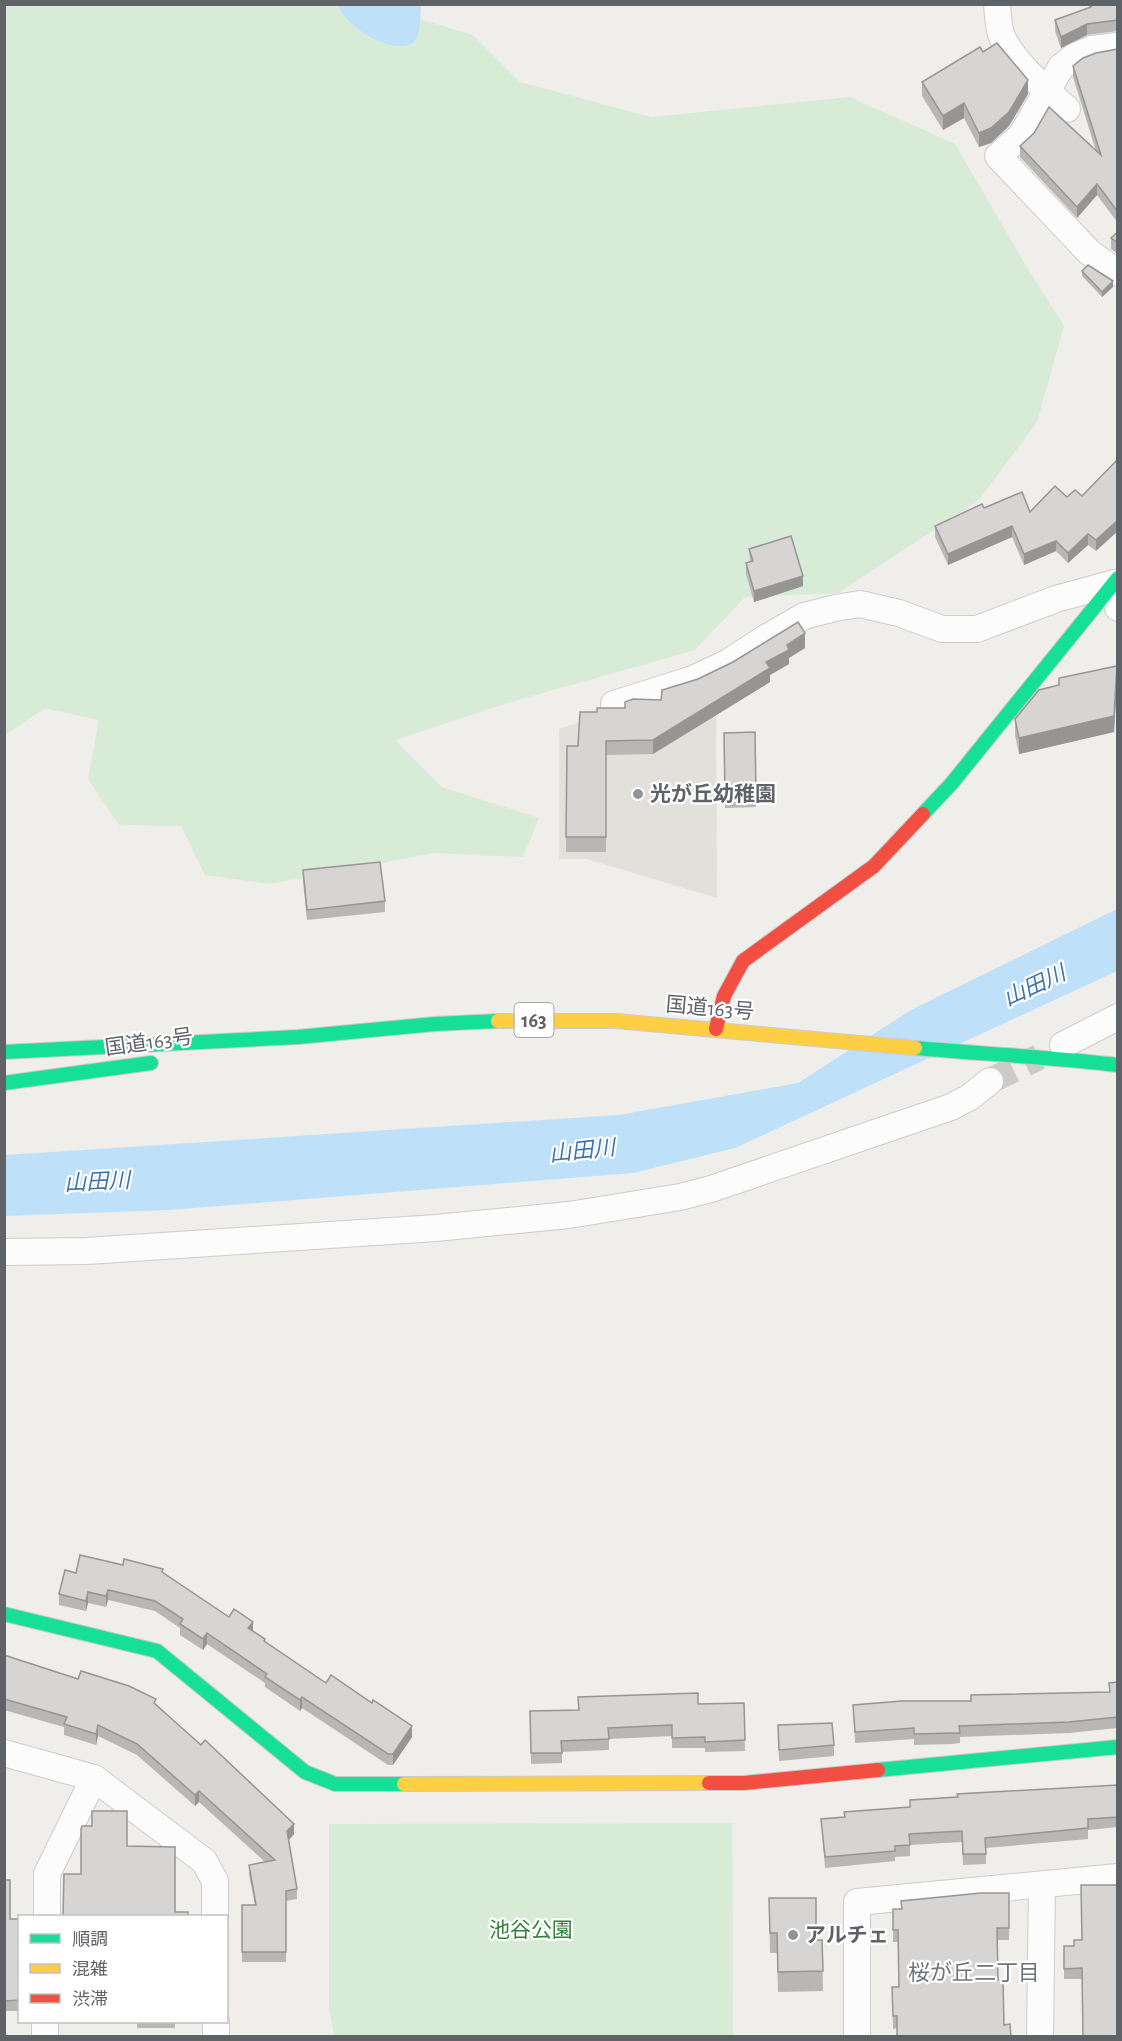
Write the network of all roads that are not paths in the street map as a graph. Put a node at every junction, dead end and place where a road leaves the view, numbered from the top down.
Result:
1 (997, 4) edge
2 (1118, 46) edge
3 (1048, 91) junction
4 (1067, 109) dead end
5 (1118, 273) edge
6 (1116, 590) edge
7 (614, 704) dead end
8 (1118, 1017) edge
9 (716, 1029) junction
10 (298, 1037) junction
11 (1063, 1045) tunnel mouth
12 (4, 1052) edge
13 (202, 1056) dead end
14 (168, 1060) dead end
15 (1118, 1065) edge
16 (990, 1081) tunnel mouth
17 (4, 1083) edge
18 (4, 1252) edge
19 (4, 1614) edge
20 (1118, 1747) edge
21 (4, 1753) edge
22 (94, 1778) junction
23 (1118, 1877) edge
24 (1042, 1885) junction
25 (46, 1915) edge
26 (215, 1915) edge
27 (857, 2037) edge
28 (1040, 2037) edge

1 - 3 street
2 - 3 street
3 - 4 street
3 - 5 street
6 - 7 street
6 - 9 main road
8 - 11 street
9 - 10 main road, 国道163号 / 163
9 - 15 main road, 国道163号 / 163
10 - 12 main road, 国道163号 / 163
10 - 13 main road, 国道163号 / 163
14 - 17 main road, 国道163号
16 - 18 street
19 - 20 main road
21 - 22 street
22 - 25 street
22 - 26 street
23 - 24 street
24 - 27 street
24 - 28 street

